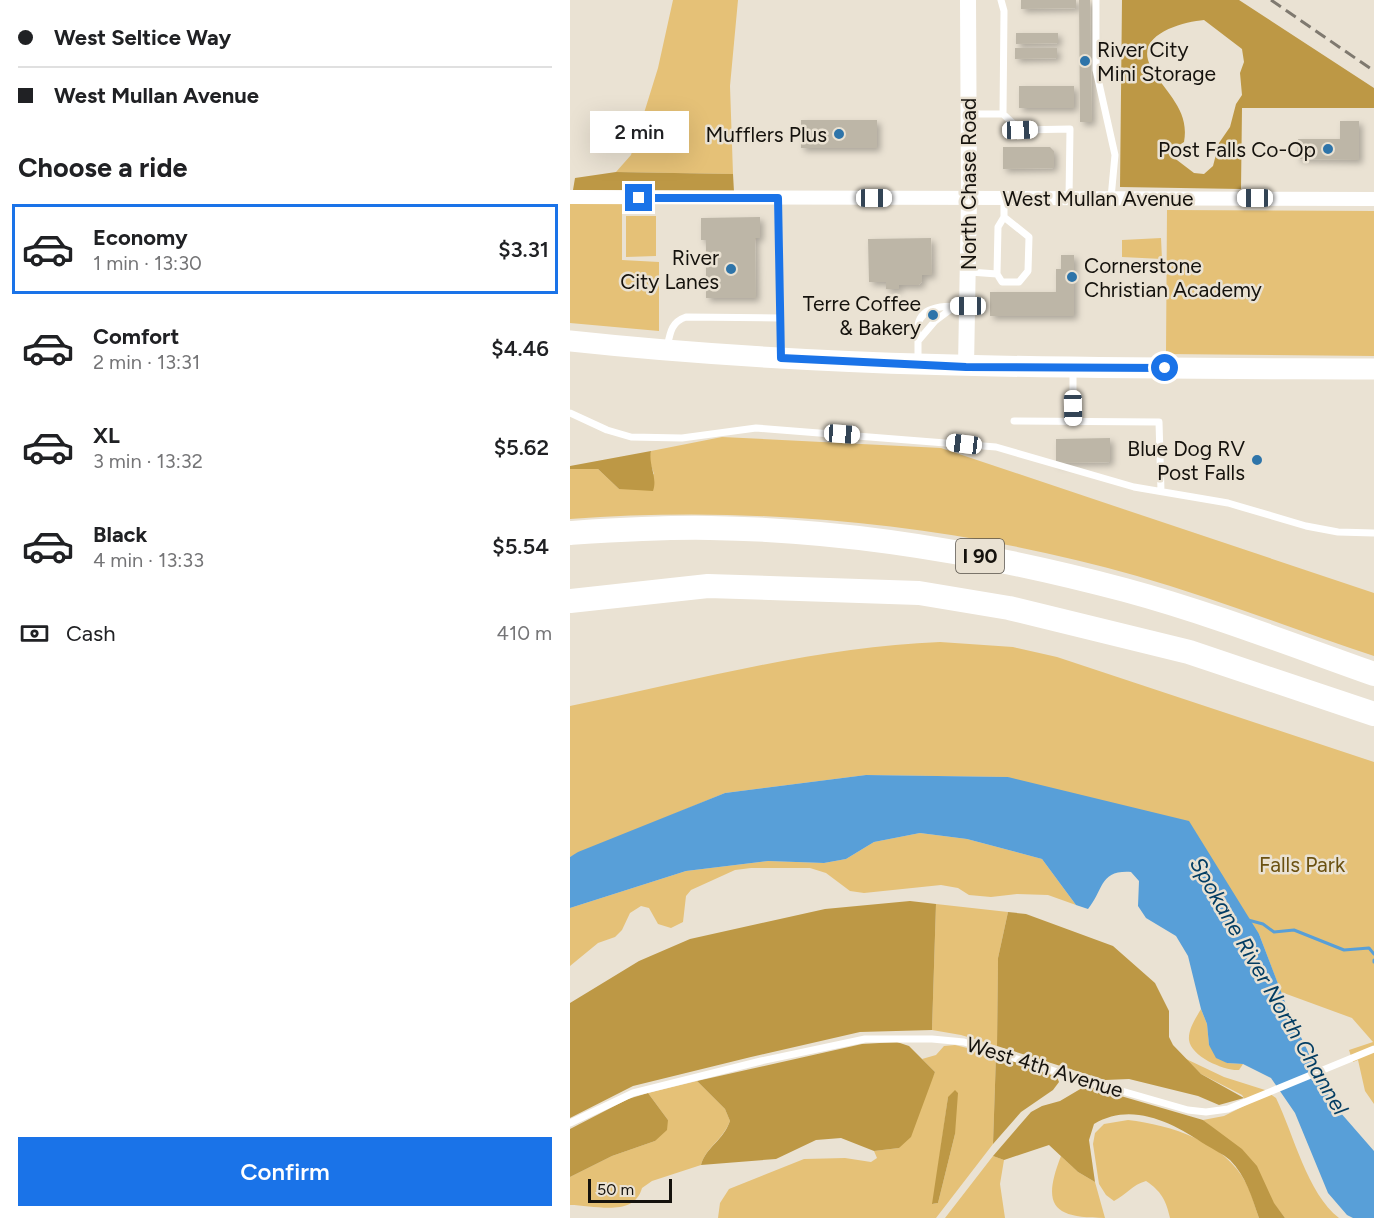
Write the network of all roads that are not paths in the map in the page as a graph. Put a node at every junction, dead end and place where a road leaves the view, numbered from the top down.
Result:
1 (968, 0) edge
2 (1001, 0) edge
3 (1096, 0) edge
4 (968, 114) junction
5 (1003, 114) junction
6 (570, 197) edge
7 (778, 198) junction
8 (969, 198) junction
9 (1004, 198) junction
10 (1069, 198) junction
11 (1111, 198) junction
12 (1374, 199) edge
13 (1004, 217) junction
14 (968, 272) junction
15 (997, 274) junction
16 (961, 306) junction
17 (780, 318) junction
18 (570, 341) edge
19 (918, 341) junction
20 (667, 350) junction
21 (781, 358) junction
22 (918, 365) junction
23 (966, 367) junction
24 (1073, 368) junction
25 (1374, 369) edge
26 (570, 413) edge
27 (1014, 421) dead end
28 (1073, 421) junction
29 (1161, 491) junction
30 (570, 533) edge
31 (1374, 533) edge
32 (570, 601) edge
33 (1230, 623) junction
34 (1374, 667) edge
35 (1374, 674) edge
36 (1371, 713) edge
37 (1374, 1049) edge
38 (570, 1123) edge

1 - 4 street, North Chase Road
2 - 5 lane
3 - 11 lane
4 - 5 lane
4 - 8 street, North Chase Road
5 - 10 lane
6 - 7 street, West Mullan Avenue
7 - 8 street, West Mullan Avenue
7 - 17 lane
8 - 9 street, West Mullan Avenue
8 - 14 street, North Chase Road
9 - 10 street, West Mullan Avenue
9 - 13 lane
10 - 11 street, West Mullan Avenue
11 - 12 street, West Mullan Avenue
13 - 15 lane
13 - 15 lane
14 - 15 lane
14 - 16 street, North Chase Road
16 - 19 lane
16 - 19 lane
16 - 23 street, North Chase Road
17 - 20 lane
17 - 21 lane
18 - 20 main road
19 - 22 lane
20 - 21 main road
21 - 22 main road
22 - 23 main road
23 - 24 main road
24 - 25 main road
24 - 28 lane
26 - 29 lane
27 - 28 lane
28 - 29 lane
29 - 31 lane
30 - 33 highway, I 90
32 - 36 highway, I 90
33 - 34 highway
33 - 35 highway, I 90
37 - 38 lane, West 4th Avenue

